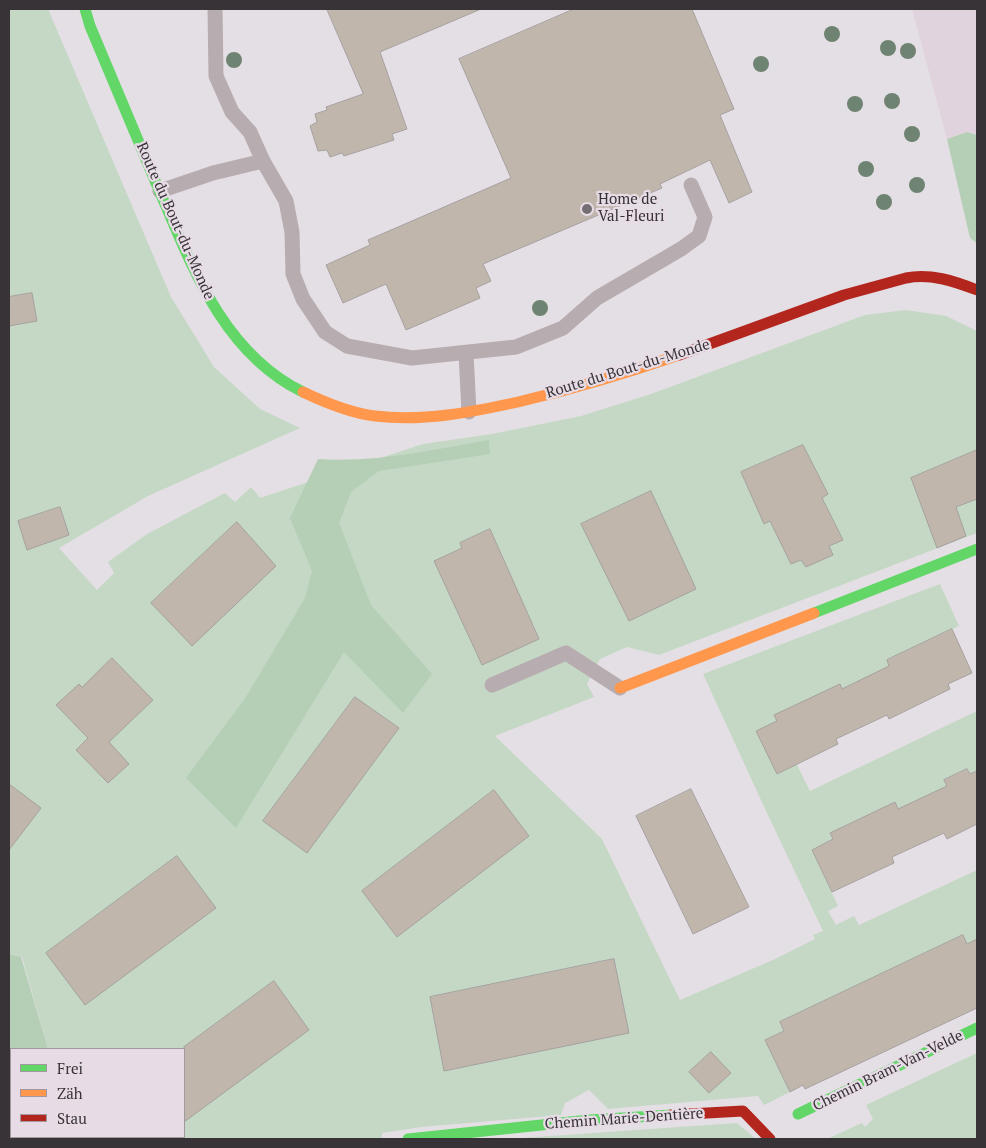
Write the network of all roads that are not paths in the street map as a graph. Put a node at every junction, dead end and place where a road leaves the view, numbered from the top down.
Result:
1 (84, 9) edge
2 (215, 9) edge
3 (263, 161) junction
4 (691, 185) dead end
5 (160, 191) junction
6 (977, 290) edge
7 (466, 353) junction
8 (469, 412) junction
9 (977, 548) edge
10 (492, 685) dead end
11 (620, 688) joint
12 (977, 1028) edge
13 (798, 1114) dead end
14 (408, 1139) edge
15 (770, 1139) edge

1 - 5 main road, Route du Bout-du-Monde
2 - 3 lane
3 - 5 lane
3 - 7 lane
4 - 7 lane
5 - 8 main road, Route du Bout-du-Monde
6 - 8 main road, Route du Bout-du-Monde
7 - 8 lane
9 - 11 main road
10 - 11 lane
12 - 13 main road, Chemin Bram-Van-Velde
14 - 15 main road, Chemin Marie-Dentière

